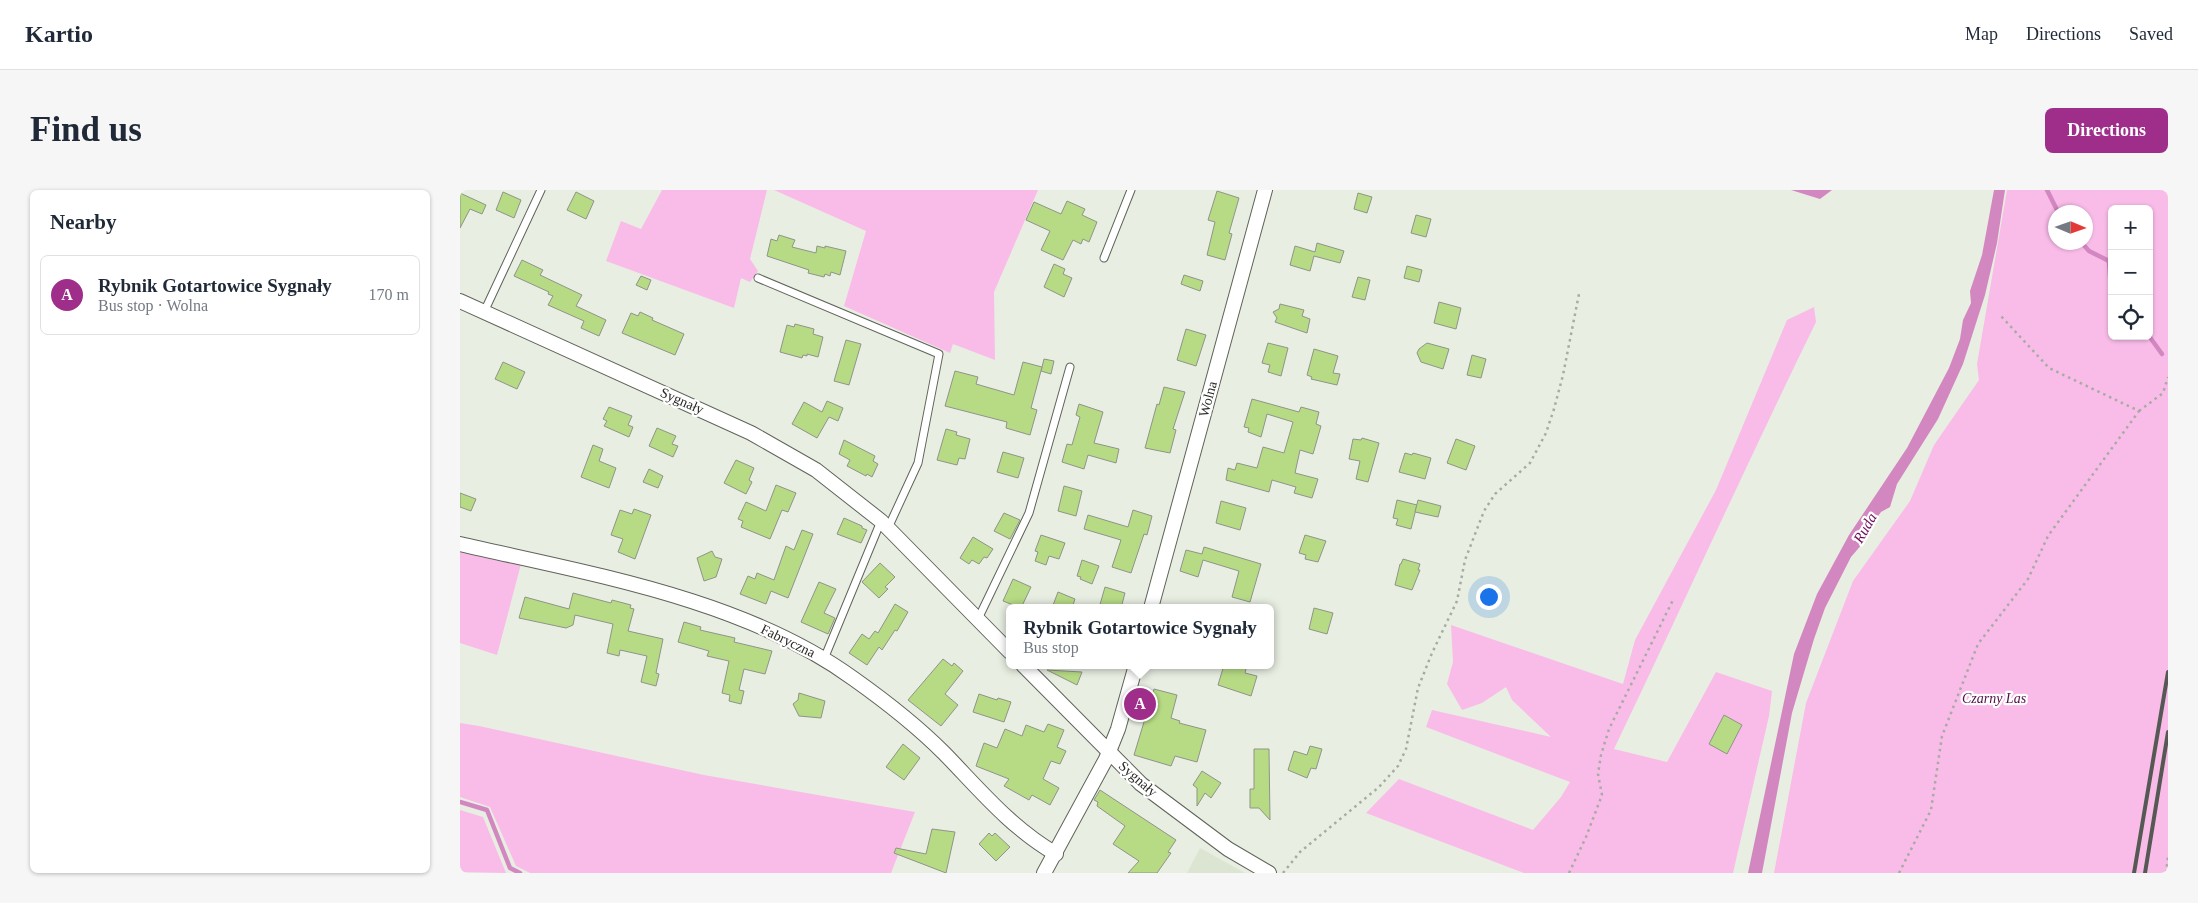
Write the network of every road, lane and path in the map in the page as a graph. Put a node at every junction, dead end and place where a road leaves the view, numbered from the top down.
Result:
1 (541, 190) edge
2 (1131, 190) edge
3 (1265, 190) edge
4 (1104, 258) dead end
5 (758, 278) dead end
6 (1579, 294) dead end
7 (460, 301) edge
8 (484, 312) junction
9 (2000, 315) dead end
10 (1070, 367) dead end
11 (2168, 376) edge
12 (2139, 411) junction
13 (884, 524) junction
14 (460, 544) edge
15 (1673, 600) dead end
16 (1152, 604) edge
17 (978, 619) junction
18 (1006, 648) edge
19 (824, 659) junction
20 (1027, 669) edge
21 (1135, 669) edge
22 (1109, 752) junction
23 (1056, 854) junction
24 (2168, 856) edge
25 (1044, 873) edge
26 (1269, 873) edge
27 (1282, 873) edge
28 (1569, 873) edge
29 (1899, 873) edge
30 (2166, 873) edge

1 - 8 lane
2 - 4 lane
3 - 16 street, Wolna
5 - 13 lane
6 - 27 path
7 - 8 street, Sygnały
8 - 13 street, Sygnały
9 - 12 path
10 - 17 lane
11 - 12 path
12 - 29 path
13 - 17 street, Sygnały
13 - 19 lane
14 - 19 street, Fabryczna
15 - 28 path
17 - 18 street, Sygnały
19 - 23 street, Fabryczna
20 - 22 street, Sygnały
21 - 22 street
22 - 23 street
22 - 26 street, Sygnały
23 - 25 street
24 - 30 path

